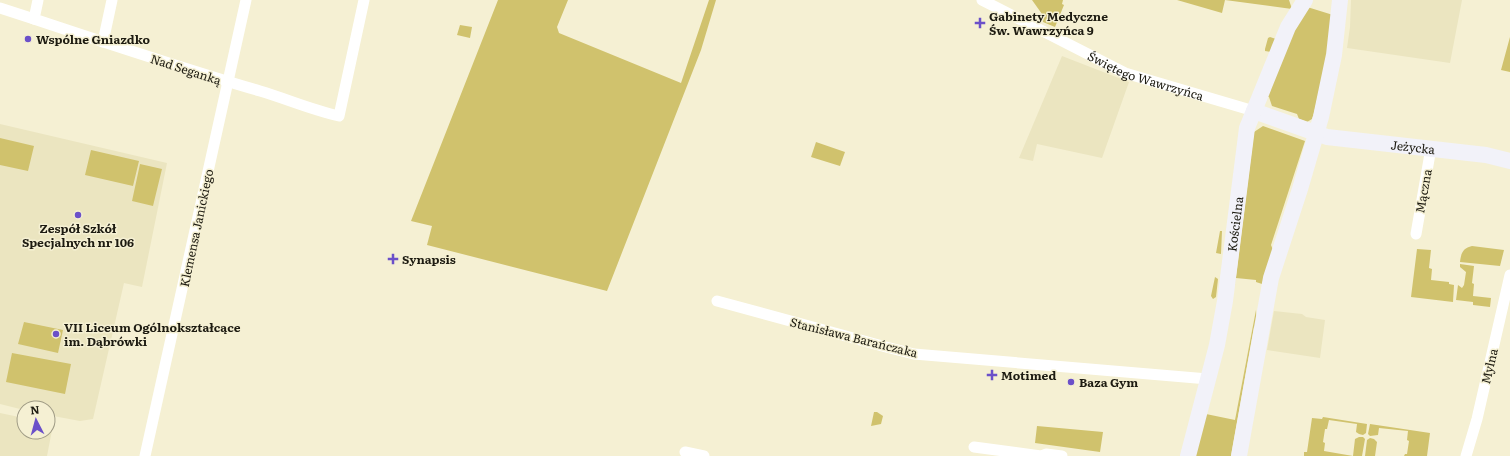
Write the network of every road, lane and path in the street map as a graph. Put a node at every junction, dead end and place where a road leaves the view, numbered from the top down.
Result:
1 (38, 0) edge
2 (112, 0) edge
3 (246, 0) edge
4 (364, 0) edge
5 (982, 0) edge
6 (1305, 0) edge
7 (1340, 0) edge
8 (0, 8) edge
9 (34, 20) junction
10 (103, 42) junction
11 (228, 82) junction
12 (1254, 111) junction
13 (1317, 133) junction
14 (1431, 148) junction
15 (1510, 161) edge
16 (1416, 234) dead end
17 (1510, 274) edge
18 (717, 301) dead end
19 (1208, 379) junction
20 (974, 447) dead end
21 (685, 452) dead end
22 (145, 456) edge
23 (704, 456) edge
24 (1062, 456) edge
25 (1188, 456) edge
26 (1239, 456) edge
27 (1466, 456) edge

1 - 9 street
2 - 10 street
3 - 11 street, Klemensa Janickiego
4 - 11 street, Nad Seganką
5 - 12 street, Świętego Wawrzyńca
6 - 12 street, Kościelna
7 - 13 street
8 - 9 street, Nad Seganką
9 - 10 street, Nad Seganką
10 - 11 street, Nad Seganką
11 - 22 street, Klemensa Janickiego
12 - 13 street, Świętego Wawrzyńca
12 - 19 street, Kościelna
13 - 14 street, Jeżycka
13 - 26 street
14 - 15 street, Jeżycka
14 - 16 street, Mączna
17 - 27 street, Mylna
18 - 19 street, Stanisława Barańczaka
19 - 25 street, Kościelna
20 - 24 street
21 - 23 street

